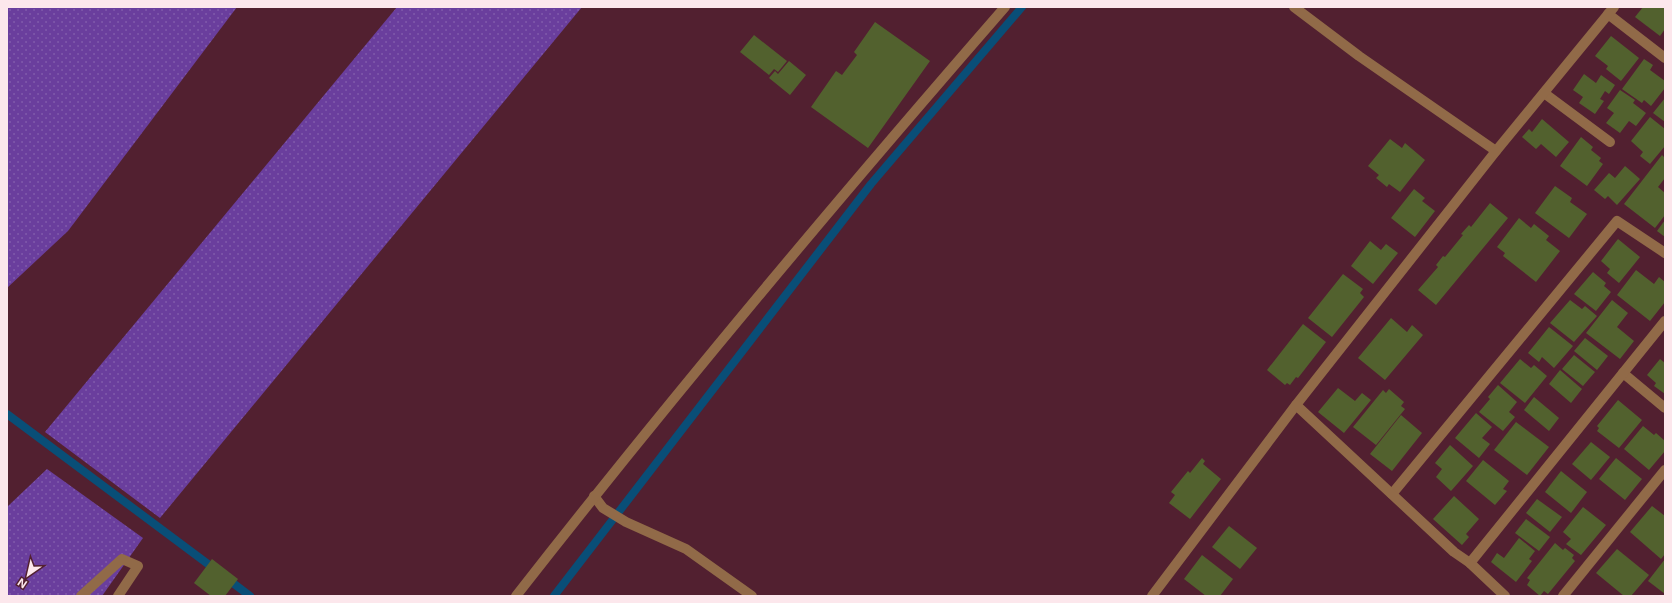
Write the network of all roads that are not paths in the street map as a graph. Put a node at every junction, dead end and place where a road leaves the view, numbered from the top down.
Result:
1 (1004, 7) edge
2 (1294, 7) edge
3 (1611, 11) edge
4 (1665, 58) edge
5 (1544, 93) junction
6 (1610, 142) dead end
7 (1496, 151) junction
8 (1665, 253) edge
9 (1665, 321) edge
10 (1623, 373) junction
11 (1296, 405) junction
12 (1665, 408) edge
13 (1665, 470) edge
14 (1392, 494) junction
15 (594, 496) junction
16 (1470, 563) junction
17 (81, 596) edge
18 (118, 596) edge
19 (516, 596) edge
20 (752, 596) edge
21 (1152, 596) edge
22 (1505, 596) edge
23 (1563, 596) edge

1 - 15 street
2 - 7 street
3 - 4 street
3 - 5 street
5 - 6 street
5 - 7 street
7 - 11 street
8 - 14 street
9 - 10 street
10 - 12 street
10 - 16 street
11 - 14 street
11 - 21 street
13 - 23 street
14 - 16 street
15 - 19 street
15 - 20 street
16 - 22 street
17 - 18 street

